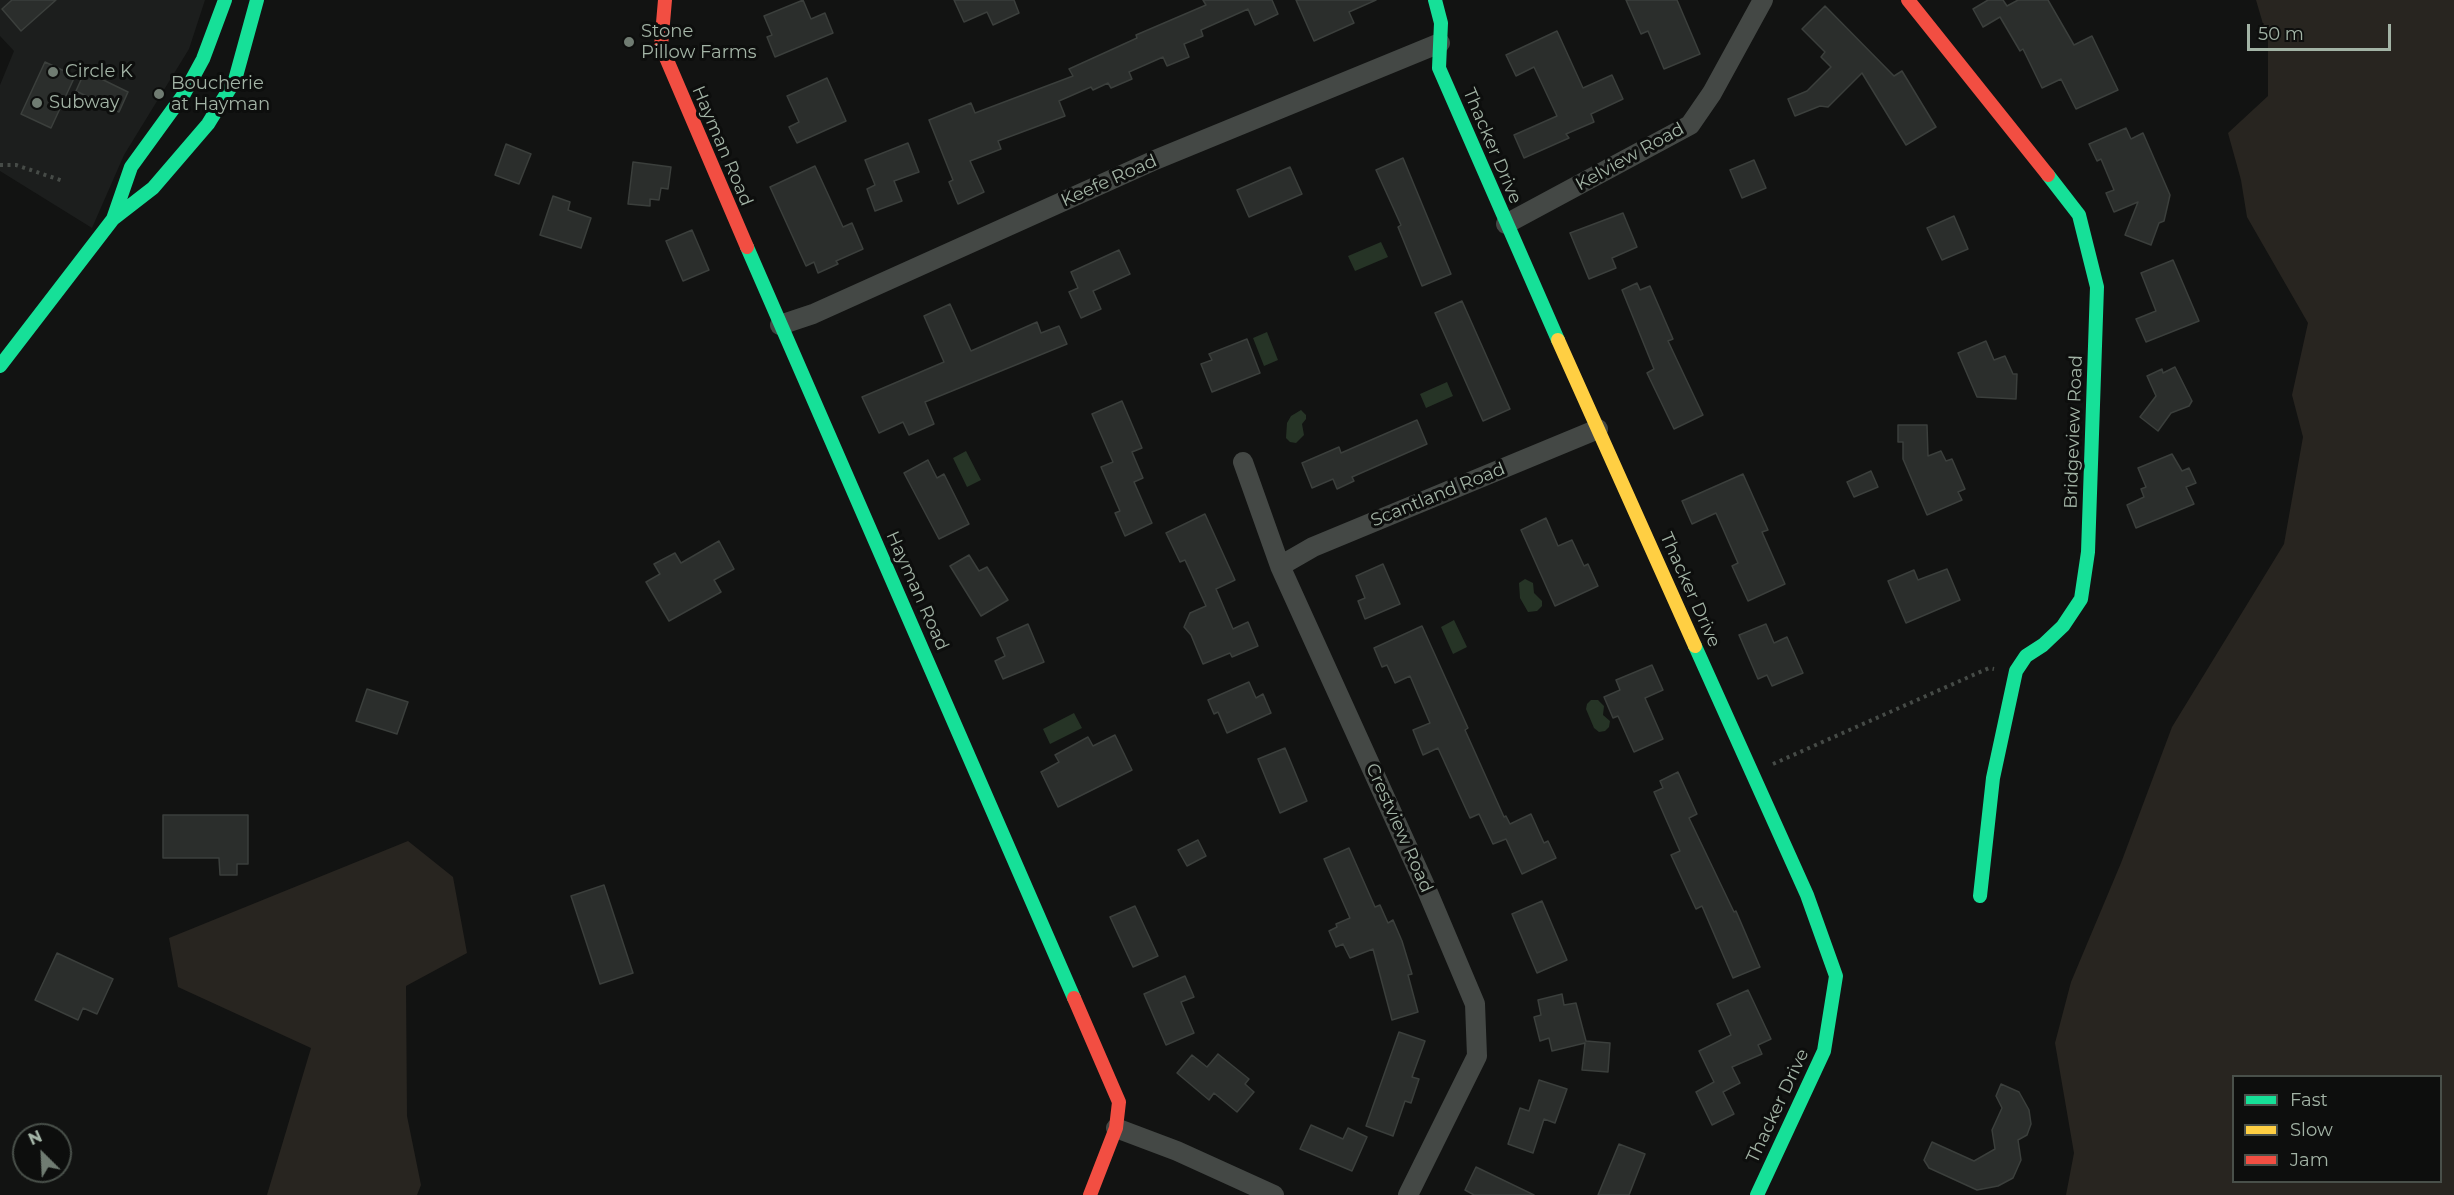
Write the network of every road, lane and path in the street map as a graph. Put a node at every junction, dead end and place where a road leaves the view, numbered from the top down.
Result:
1 (225, 0) edge
2 (257, 0) edge
3 (665, 0) edge
4 (1435, 0) edge
5 (1763, 0) edge
6 (1908, 0) edge
7 (1440, 43) junction
8 (0, 165) edge
9 (63, 181) dead end
10 (112, 219) junction
11 (1506, 224) junction
12 (780, 325) junction
13 (0, 366) edge
14 (1598, 429) junction
15 (1244, 462) dead end
16 (1280, 566) junction
17 (2016, 671) junction
18 (1753, 773) junction
19 (1980, 896) dead end
20 (1116, 1128) junction
21 (1090, 1195) edge
22 (1274, 1195) edge
23 (1408, 1195) edge
24 (1757, 1195) edge

1 - 10 street
2 - 10 street
3 - 12 street, Hayman Road
4 - 7 street, Thacker Drive
5 - 11 street, Kelview Road
6 - 17 street, Bridgeview Road
7 - 11 street, Thacker Drive
7 - 12 street, Keefe Road
8 - 9 path
10 - 13 street
11 - 14 street, Thacker Drive
12 - 20 street, Hayman Road
14 - 16 street, Scantland Road
14 - 18 street, Thacker Drive
15 - 16 street, Crestview Road
16 - 23 street, Crestview Road
17 - 18 path
17 - 19 street
18 - 24 street, Thacker Drive
20 - 21 street, Hayman Road
20 - 22 street

